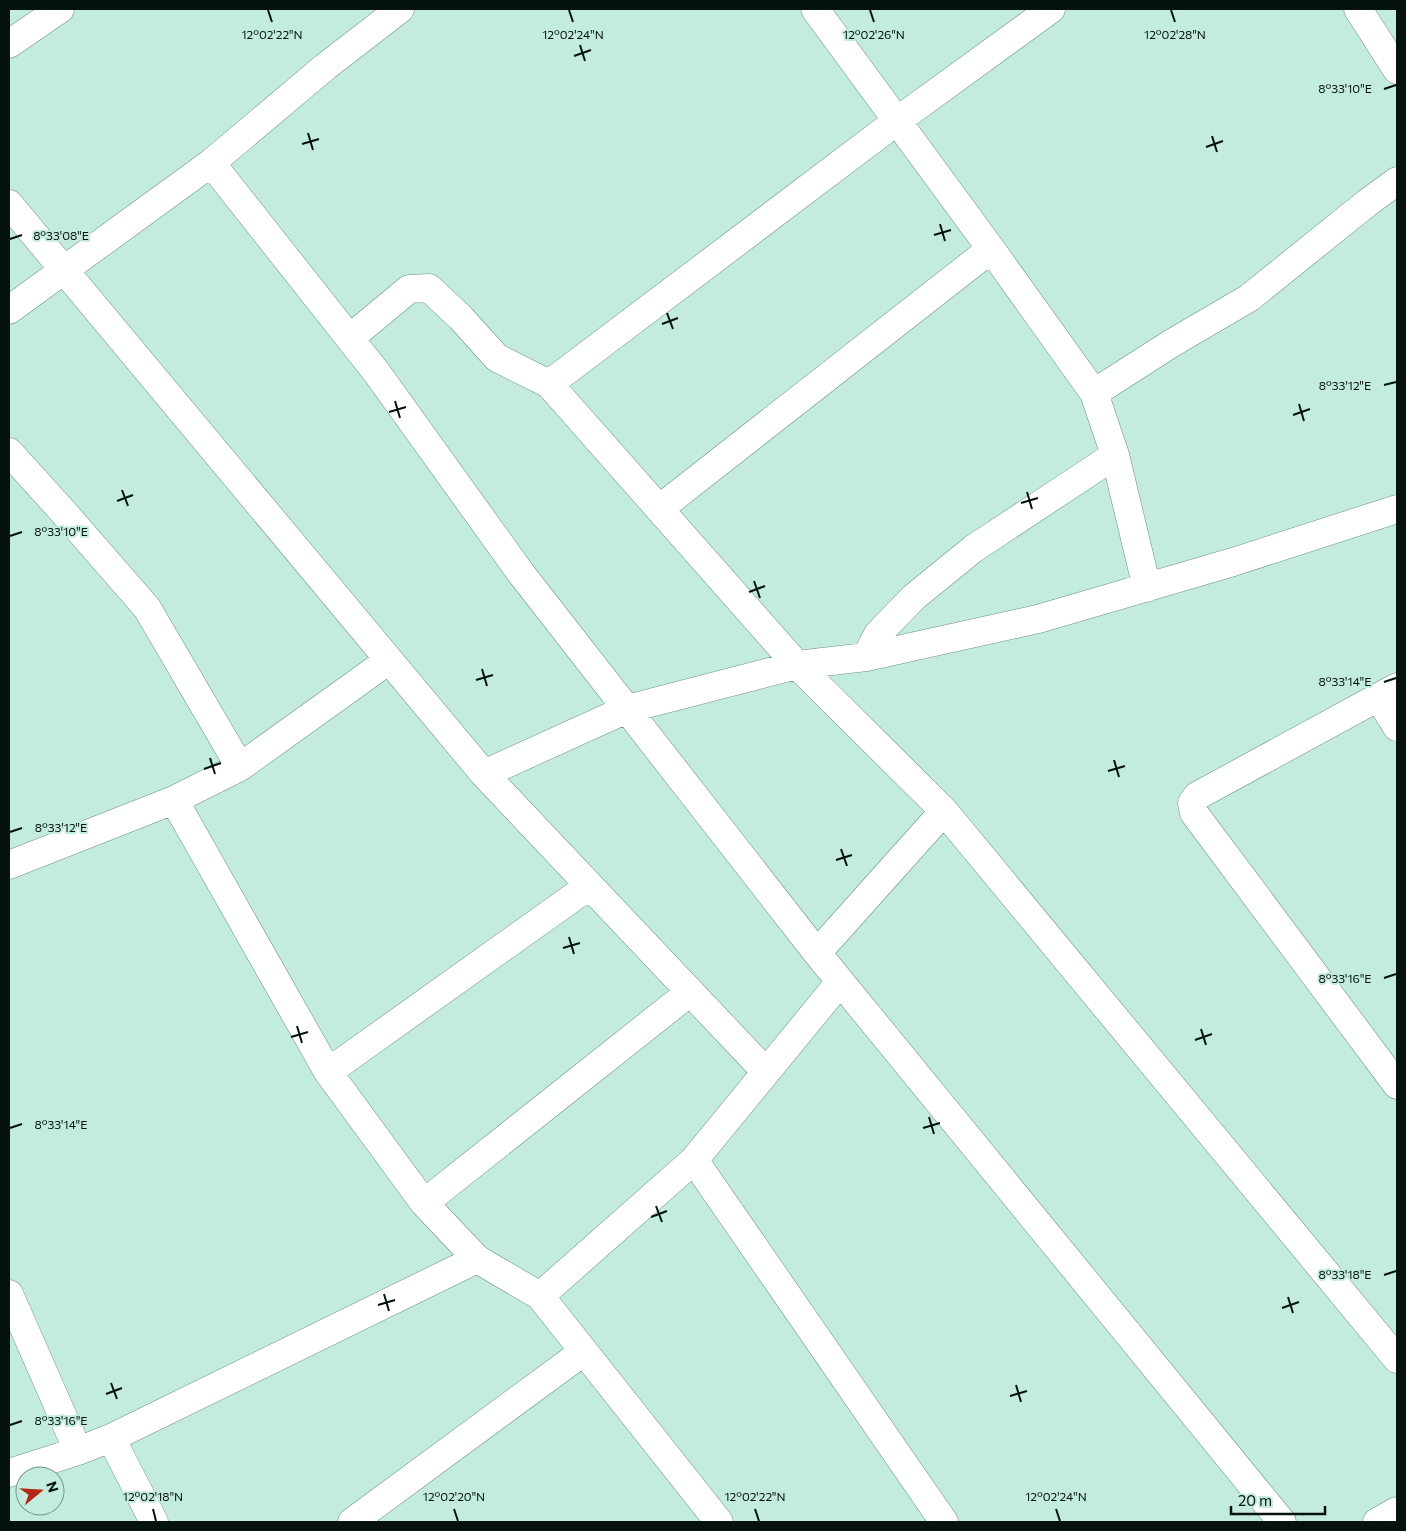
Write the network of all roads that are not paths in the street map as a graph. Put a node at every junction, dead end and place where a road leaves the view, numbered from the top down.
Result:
1 (60, 9) edge
2 (400, 9) edge
3 (815, 9) edge
4 (1051, 9) edge
5 (1358, 9) edge
6 (9, 44) edge
7 (1397, 70) edge
8 (897, 121) junction
9 (211, 162) junction
10 (1397, 180) edge
11 (9, 204) edge
12 (991, 249) junction
13 (64, 270) junction
14 (9, 310) edge
15 (350, 338) junction
16 (549, 384) junction
17 (1094, 393) junction
18 (9, 452) edge
19 (1115, 455) junction
20 (660, 509) junction
21 (1397, 510) edge
22 (1147, 588) junction
23 (866, 656) junction
24 (389, 660) junction
25 (797, 664) junction
26 (1388, 692) edge
27 (627, 709) junction
28 (1397, 727) edge
29 (240, 767) junction
30 (484, 774) junction
31 (174, 800) junction
32 (944, 811) junction
33 (11, 858) edge
34 (589, 886) junction
35 (817, 953) junction
36 (840, 982) junction
37 (690, 992) junction
38 (328, 1072) junction
39 (766, 1072) junction
40 (1397, 1085) edge
41 (694, 1160) junction
42 (424, 1203) junction
43 (477, 1259) junction
44 (9, 1294) edge
45 (540, 1296) junction
46 (583, 1352) junction
47 (1397, 1359) edge
48 (111, 1438) junction
49 (78, 1451) junction
50 (9, 1473) edge
51 (1397, 1511) edge
52 (154, 1522) edge
53 (352, 1522) edge
54 (719, 1522) edge
55 (944, 1522) edge
56 (1282, 1522) edge
57 (1377, 1522) edge

1 - 6 street
2 - 9 street
3 - 8 street
4 - 8 street
5 - 7 street
8 - 12 street
8 - 16 street
9 - 13 street
9 - 15 street
10 - 17 street
11 - 13 street
12 - 17 street
12 - 20 street
13 - 14 street
13 - 24 street
15 - 16 street
15 - 27 street
16 - 20 street
17 - 19 street
18 - 29 street
19 - 22 street
19 - 23 street
20 - 25 street
21 - 22 street
22 - 23 street
23 - 25 street
24 - 29 street
24 - 30 street
25 - 27 street
25 - 32 street
26 - 28 street
26 - 40 street
27 - 30 street
27 - 35 street
29 - 31 street
30 - 34 street
31 - 33 street
31 - 38 street
32 - 35 street
32 - 47 street
34 - 37 street
34 - 38 street
35 - 36 street
36 - 39 street
36 - 56 street
37 - 39 street
37 - 42 street
38 - 42 street
39 - 41 street
41 - 45 street
41 - 55 street
42 - 43 street
43 - 45 street
43 - 48 street
44 - 49 street
45 - 46 street
46 - 53 street
46 - 54 street
48 - 49 street
48 - 52 street
49 - 50 street
51 - 57 street

